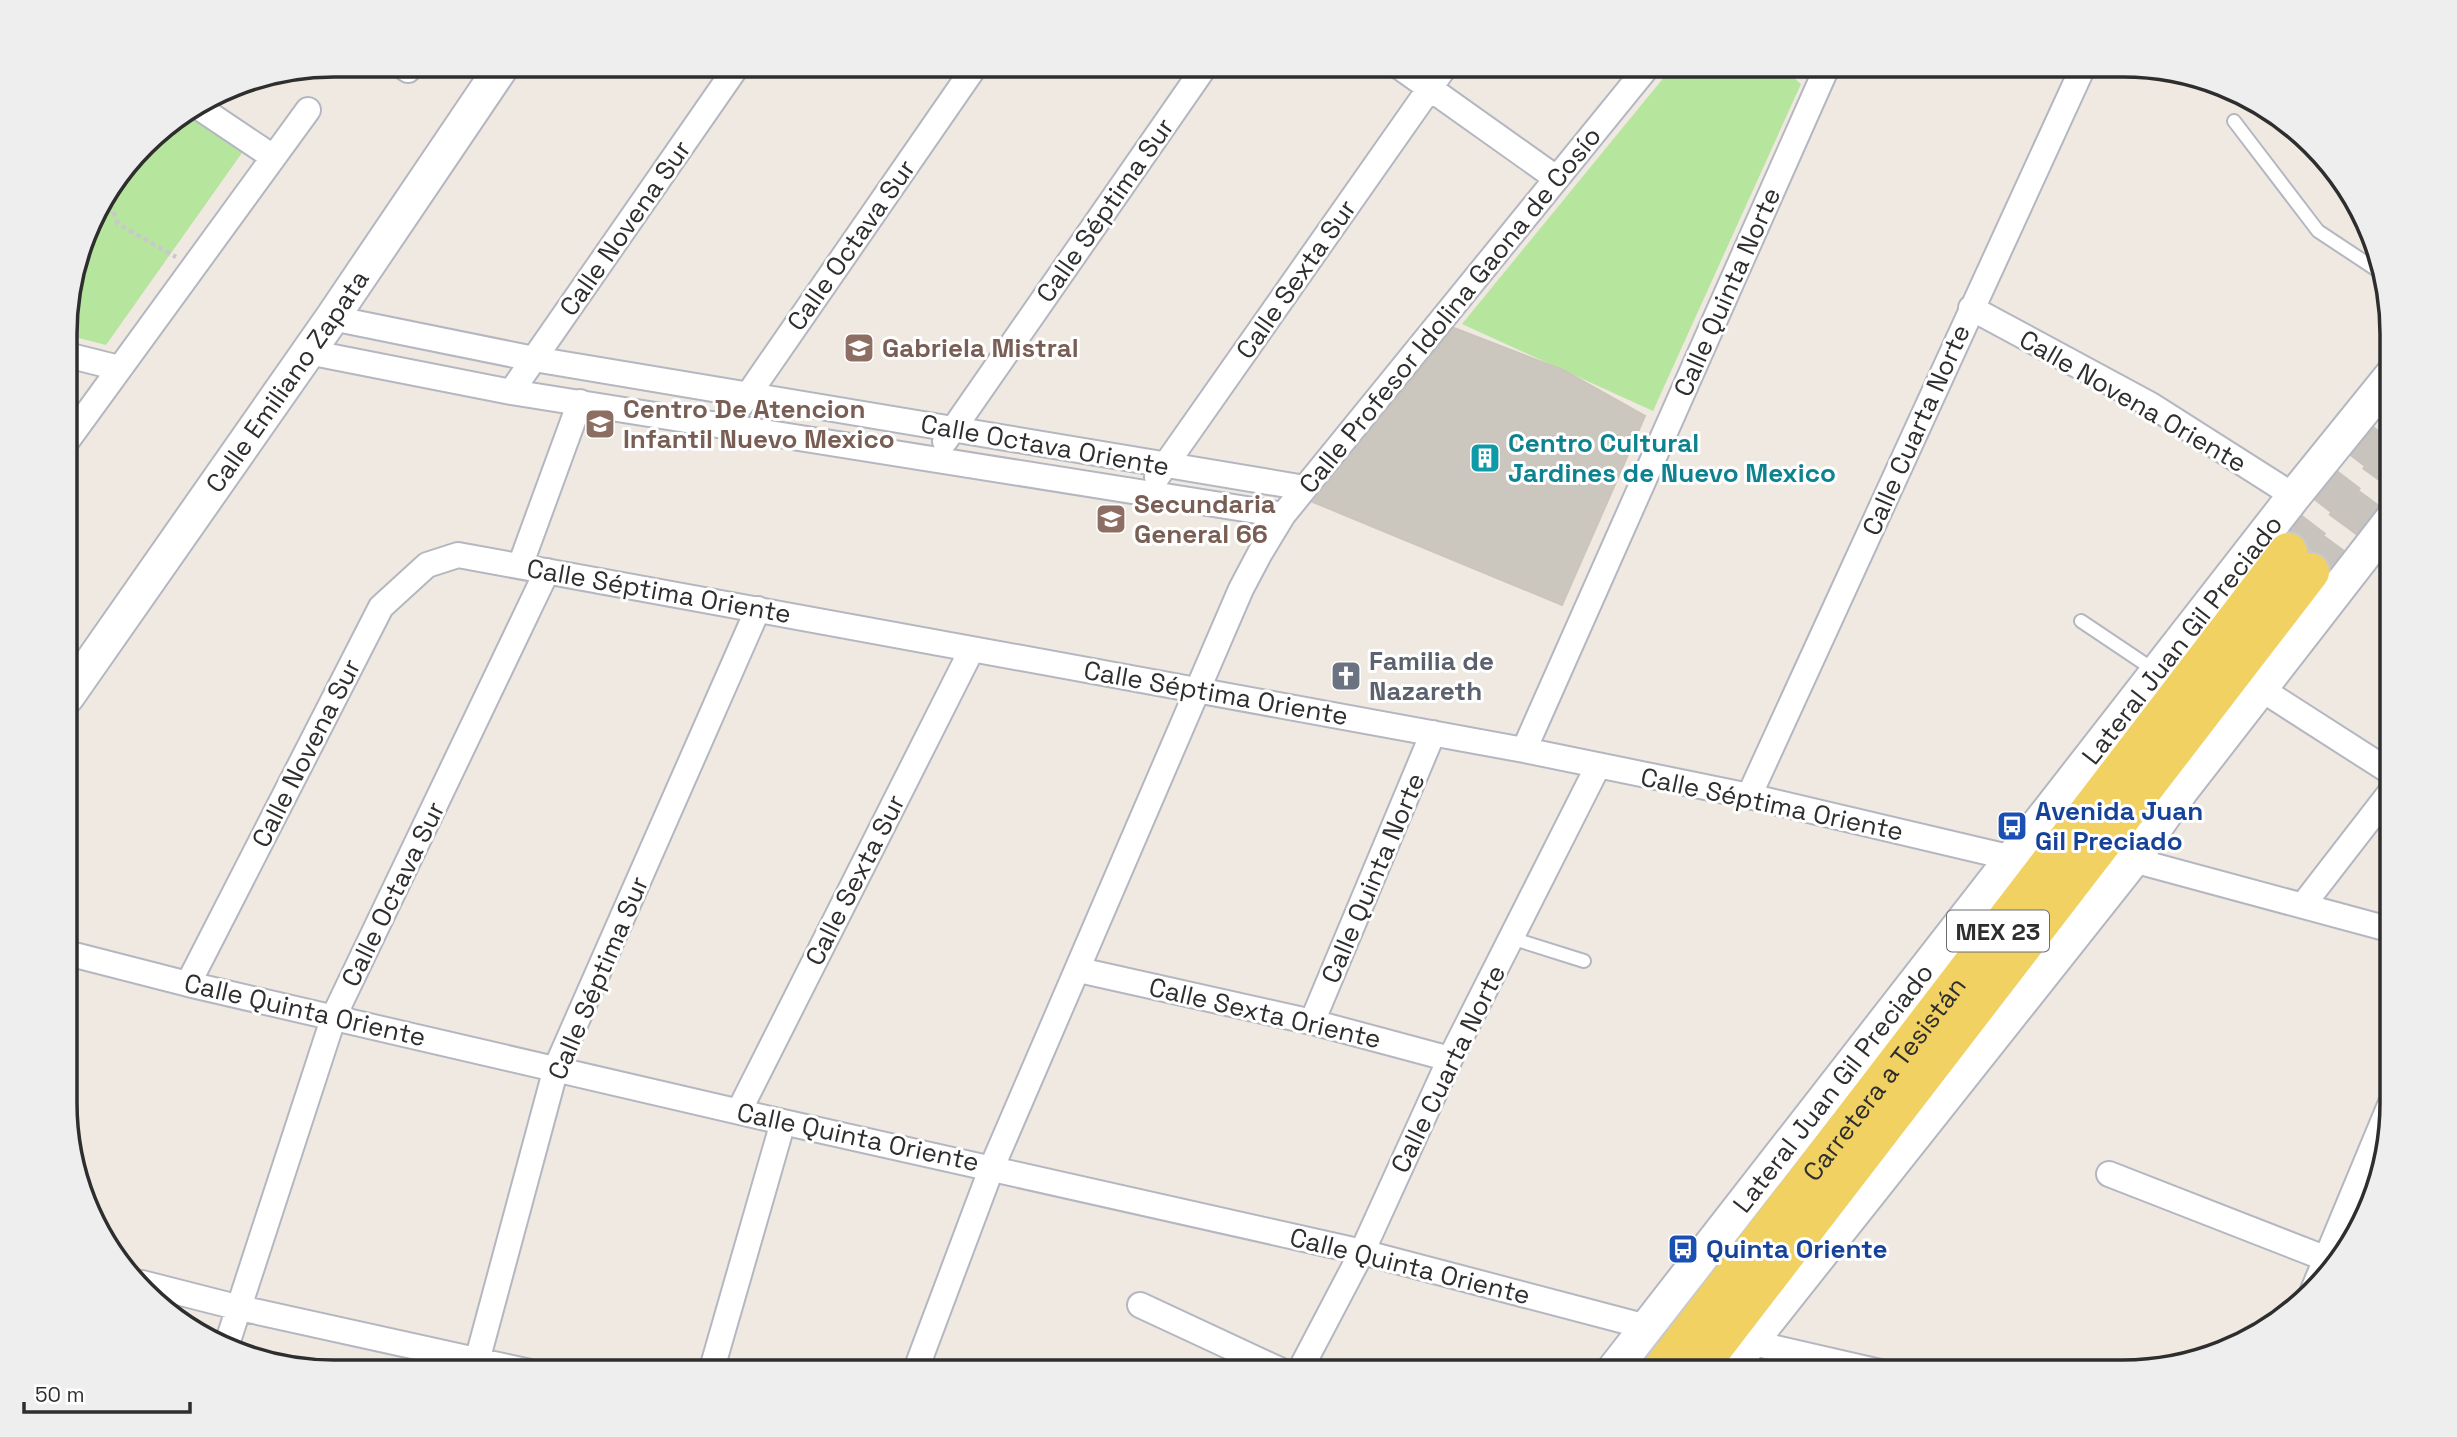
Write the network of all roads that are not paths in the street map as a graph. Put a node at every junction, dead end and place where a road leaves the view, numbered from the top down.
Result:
1 (495, 77) edge
2 (730, 77) edge
3 (968, 77) edge
4 (1198, 77) edge
5 (1414, 77) edge
6 (1438, 77) edge
7 (1639, 77) edge
8 (1823, 77) edge
9 (2078, 77) edge
10 (1430, 88) junction
11 (308, 110) dead end
12 (205, 111) edge
13 (2234, 121) dead end
14 (273, 157) junction
15 (1556, 178) junction
16 (2371, 266) edge
17 (1971, 308) junction
18 (331, 318) junction
19 (307, 352) junction
20 (77, 358) edge
21 (534, 359) junction
22 (119, 368) junction
23 (2380, 390) edge
24 (511, 392) junction
25 (748, 395) junction
26 (580, 402) junction
27 (727, 426) junction
28 (77, 427) edge
29 (953, 429) junction
30 (933, 459) junction
31 (1166, 465) junction
32 (1305, 488) junction
33 (1146, 493) junction
34 (2294, 496) junction
35 (1283, 515) junction
36 (2380, 534) edge
37 (458, 555) joint
38 (520, 566) junction
39 (547, 571) junction
40 (758, 610) junction
41 (2081, 621) dead end
42 (972, 649) junction
43 (2157, 672) junction
44 (77, 683) edge
45 (2260, 689) junction
46 (1199, 690) junction
47 (1433, 733) junction
48 (1524, 750) junction
49 (2380, 765) edge
50 (1598, 766) junction
51 (1749, 796) junction
52 (2380, 806) edge
53 (2012, 858) junction
54 (2133, 860) junction
55 (2303, 905) junction
56 (2380, 927) edge
57 (1511, 938) junction
58 (77, 956) edge
59 (1584, 961) dead end
60 (1079, 970) junction
61 (188, 984) junction
62 (334, 1016) junction
63 (1312, 1022) junction
64 (1450, 1059) junction
65 (556, 1068) junction
66 (739, 1111) junction
67 (783, 1122) junction
68 (2378, 1134) edge
69 (992, 1167) junction
70 (2109, 1174) dead end
71 (1362, 1252) junction
72 (2327, 1259) joint
73 (153, 1286) edge
74 (1140, 1305) dead end
75 (240, 1308) junction
76 (1647, 1327) junction
77 (229, 1338) edge
78 (1749, 1342) junction
79 (473, 1360) edge
80 (477, 1360) edge
81 (714, 1360) edge
82 (920, 1360) edge
83 (1258, 1360) edge
84 (1305, 1360) edge
85 (1621, 1360) edge
86 (1669, 1360) edge
87 (1704, 1360) edge
88 (1736, 1360) edge
89 (1828, 1360) edge

1 - 18 main road, Calle Emiliano Zapata
2 - 21 street, Calle Novena Sur
3 - 25 street, Calle Octava Sur
4 - 29 street, Calle Séptima Sur
5 - 10 street
6 - 10 street, Calle Sexta Sur
7 - 15 street, Calle Profesor Idolina Gaona de Cosío
8 - 48 street, Calle Quinta Norte
9 - 17 street, Calle Cuarta Norte
10 - 15 street
10 - 31 street, Calle Sexta Sur
11 - 14 street
12 - 14 street
13 - 16 lane
14 - 22 street
15 - 32 street, Calle Profesor Idolina Gaona de Cosío
17 - 34 street, Calle Novena Oriente
17 - 51 street, Calle Cuarta Norte
18 - 19 main road, Calle Emiliano Zapata
18 - 21 street, Calle Octava Oriente
19 - 24 street, Calle Octava Oriente
19 - 44 main road, Calle Emiliano Zapata
20 - 22 street
21 - 24 street, Calle Novena Sur
21 - 25 street, Calle Octava Oriente
22 - 28 street
23 - 34 main road, Lateral Juan Gil Preciado
24 - 26 street, Calle Octava Oriente
25 - 27 street, Calle Octava Sur
25 - 29 street, Calle Octava Oriente
26 - 27 street, Calle Octava Oriente
26 - 38 street
27 - 30 street, Calle Octava Oriente
29 - 30 street, Calle Séptima Sur
29 - 31 street, Calle Octava Oriente
30 - 33 street, Calle Octava Oriente
31 - 32 street, Calle Octava Oriente
31 - 33 street, Calle Sexta Sur
32 - 35 street, Calle Profesor Idolina Gaona de Cosío
33 - 35 street, Calle Octava Oriente
34 - 43 main road, Lateral Juan Gil Preciado
35 - 46 street, Calle Profesor Idolina Gaona de Cosío
36 - 45 main road
37 - 38 street, Calle Séptima Oriente
37 - 61 street, Calle Novena Sur
38 - 39 street, Calle Séptima Oriente
39 - 40 street, Calle Séptima Oriente
39 - 62 street, Calle Octava Sur
40 - 42 street, Calle Séptima Oriente
40 - 65 street, Calle Séptima Sur
41 - 43 lane
42 - 46 street, Calle Séptima Oriente
42 - 66 street, Calle Sexta Sur
43 - 53 main road, Lateral Juan Gil Preciado
45 - 49 street
45 - 54 main road
46 - 47 street, Calle Séptima Oriente
46 - 60 street, Calle Profesor Idolina Gaona de Cosío
47 - 48 street, Calle Séptima Oriente
47 - 63 street, Calle Quinta Norte
48 - 50 street, Calle Séptima Oriente
50 - 51 street, Calle Séptima Oriente
50 - 57 street, Calle Cuarta Norte
51 - 53 street, Calle Séptima Oriente
52 - 55 street
53 - 76 main road, Lateral Juan Gil Preciado
54 - 55 street
54 - 78 main road
55 - 56 street
57 - 59 lane
57 - 64 street, Calle Cuarta Norte
58 - 61 street, Calle Quinta Oriente
60 - 63 street, Calle Sexta Oriente
60 - 69 street, Calle Profesor Idolina Gaona de Cosío
61 - 62 street, Calle Quinta Oriente
62 - 65 street, Calle Quinta Oriente
62 - 75 street, Calle Octava Sur
63 - 64 street, Calle Sexta Oriente
64 - 71 street, Calle Cuarta Norte
65 - 66 street, Calle Quinta Oriente
65 - 80 street, Calle Séptima Sur
66 - 67 street, Calle Quinta Oriente
67 - 69 street, Calle Quinta Oriente
67 - 81 street
68 - 72 street
69 - 71 street, Calle Quinta Oriente
69 - 82 street, Calle Profesor Idolina Gaona de Cosío
70 - 72 street
71 - 76 street, Calle Quinta Oriente
71 - 84 street, Calle Cuarta Norte
73 - 75 street
74 - 83 street
75 - 77 street, Calle Octava Sur
75 - 79 street
76 - 85 main road, Lateral Juan Gil Preciado
78 - 88 main road
78 - 89 street
86 - 87 main road, Carretera a Tesistán / MEX 23

